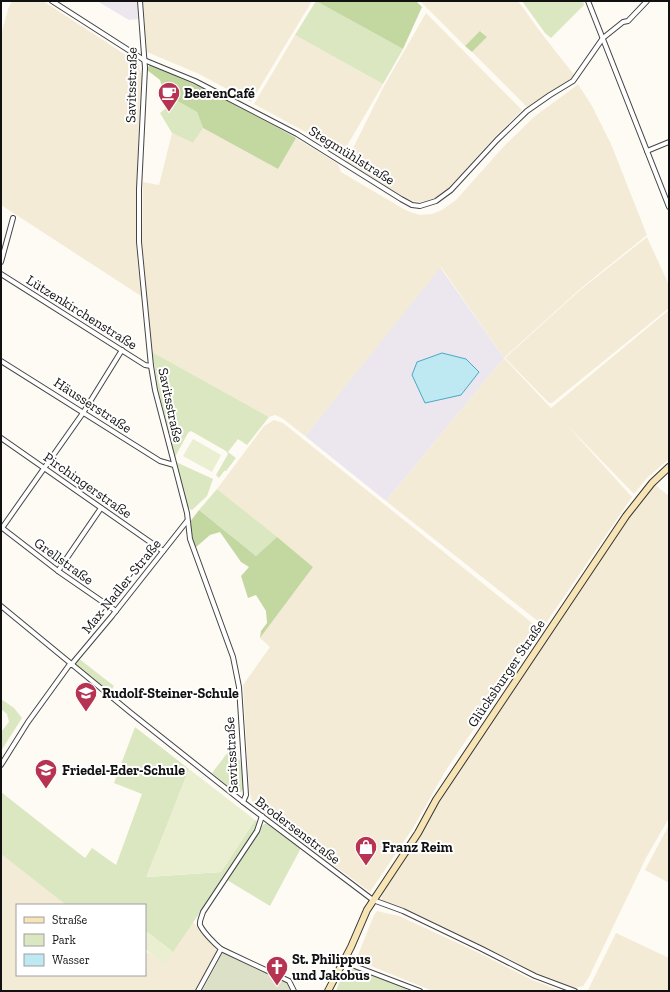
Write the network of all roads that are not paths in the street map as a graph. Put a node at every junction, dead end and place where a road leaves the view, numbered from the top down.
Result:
1 (52, 1) edge
2 (140, 1) edge
3 (588, 1) edge
4 (647, 1) edge
5 (602, 38) junction
6 (144, 60) junction
7 (669, 142) edge
8 (647, 151) junction
9 (669, 207) edge
10 (13, 218) dead end
11 (1, 262) edge
12 (1, 274) edge
13 (122, 350) junction
14 (1, 360) edge
15 (151, 366) junction
16 (84, 413) junction
17 (1, 438) edge
18 (174, 465) junction
19 (669, 467) edge
20 (44, 468) junction
21 (101, 508) junction
22 (187, 521) junction
23 (2, 527) edge
24 (163, 551) junction
25 (58, 571) junction
26 (1, 606) edge
27 (116, 612) junction
28 (70, 664) junction
29 (1, 765) edge
30 (243, 802) junction
31 (262, 816) junction
32 (373, 900) junction
33 (221, 949) junction
34 (344, 962) junction
35 (198, 991) edge
36 (294, 991) edge
37 (328, 991) edge
38 (420, 991) edge
39 (575, 991) edge

1 - 6 street, Stegmühlstraße
2 - 6 street, Savitsstraße
3 - 5 street
4 - 5 street, Stegmühlstraße
5 - 6 street, Stegmühlstraße
5 - 8 street
6 - 15 street, Savitsstraße
7 - 8 street
8 - 9 street
10 - 11 street
12 - 13 street, Lützenkirchenstraße
13 - 15 street, Lützenkirchenstraße
13 - 16 street
14 - 16 street, Häusserstraße
15 - 18 street, Savitsstraße
16 - 18 street, Häusserstraße
16 - 20 street
17 - 20 street, Pirchingerstraße
18 - 22 street, Savitsstraße
19 - 32 street, Glücksburger Straße
20 - 21 street, Pirchingerstraße
20 - 23 street
21 - 24 street, Pirchingerstraße
21 - 25 street
22 - 24 street, Max-Nadler-Straße
22 - 30 street, Savitsstraße
23 - 25 street, Grellstraße
24 - 27 street, Max-Nadler-Straße
25 - 27 street, Grellstraße
26 - 28 street, Brodersenstraße
27 - 28 street, Max-Nadler-Straße
28 - 29 street, Max-Nadler-Straße
28 - 30 street, Brodersenstraße
30 - 31 street, Brodersenstraße
31 - 32 street, Brodersenstraße
31 - 33 street
32 - 34 street, Glücksburger Straße
32 - 39 street, Brodersenstraße
33 - 35 street
33 - 36 street
34 - 37 street, Glücksburger Straße
34 - 38 street

